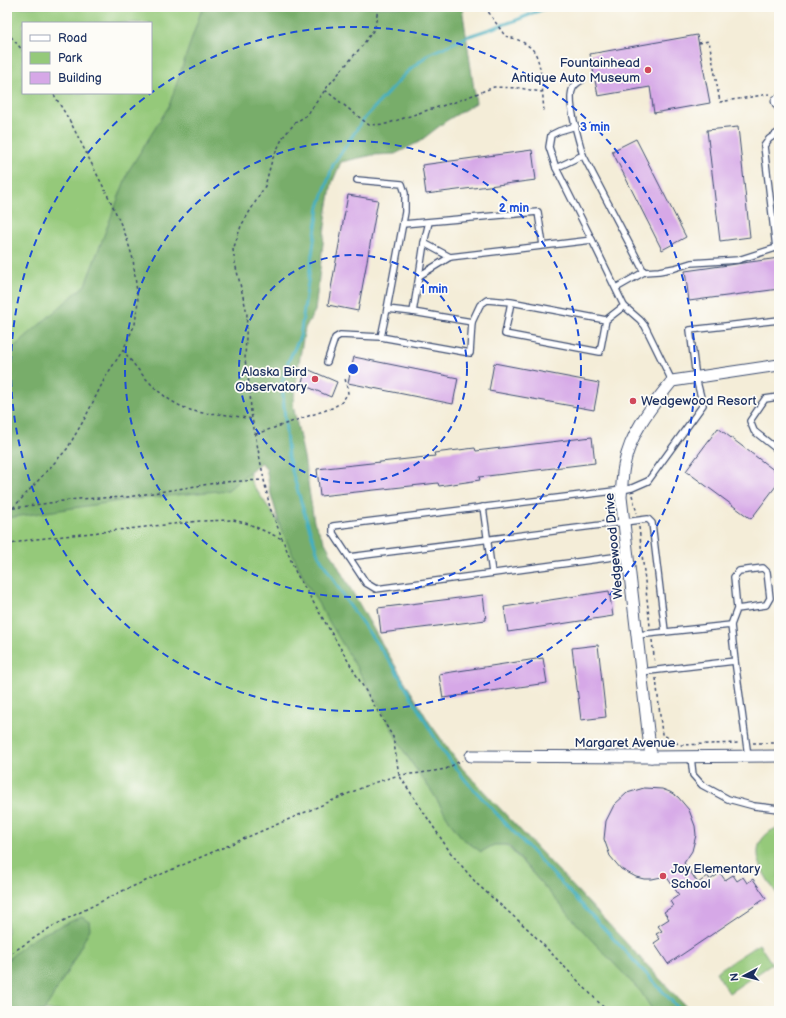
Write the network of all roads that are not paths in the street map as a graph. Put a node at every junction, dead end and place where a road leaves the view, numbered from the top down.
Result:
1 (582, 80) dead end
2 (576, 126) junction
3 (779, 132) edge
4 (583, 155) junction
5 (556, 168) junction
6 (357, 180) dead end
7 (429, 222) junction
8 (403, 224) junction
9 (592, 240) junction
10 (424, 243) junction
11 (543, 245) junction
12 (778, 248) edge
13 (450, 257) junction
14 (644, 272) junction
15 (419, 276) junction
16 (616, 288) junction
17 (511, 302) junction
18 (624, 306) junction
19 (387, 309) junction
20 (413, 312) junction
21 (606, 320) junction
22 (779, 320) edge
23 (472, 322) junction
24 (381, 336) junction
25 (327, 362) dead end
26 (779, 365) edge
27 (696, 378) junction
28 (672, 381) junction
29 (779, 398) edge
30 (779, 451) edge
31 (627, 489) junction
32 (483, 507) junction
33 (624, 521) junction
34 (488, 540) junction
35 (628, 555) junction
36 (348, 557) junction
37 (492, 573) junction
38 (737, 609) junction
39 (731, 625) junction
40 (665, 631) junction
41 (637, 635) junction
42 (735, 661) junction
43 (641, 672) junction
44 (748, 756) junction
45 (779, 756) edge
46 (651, 757) junction
47 (691, 757) junction
48 (467, 758) road end
49 (779, 809) edge

1 - 2 lane
2 - 4 lane
2 - 5 lane
3 - 12 lane
4 - 5 lane
4 - 14 lane
5 - 9 lane
6 - 8 lane
7 - 8 lane
7 - 10 lane
7 - 11 lane
8 - 19 lane
9 - 11 lane
9 - 16 lane
10 - 13 lane
10 - 15 lane
11 - 13 lane
12 - 14 lane
13 - 15 lane
14 - 16 lane
15 - 20 lane
16 - 18 lane
17 - 21 lane
17 - 21 lane
17 - 23 lane
18 - 21 lane
18 - 28 lane
19 - 20 lane
19 - 24 lane
20 - 23 lane
22 - 27 lane
23 - 24 lane
24 - 25 lane
26 - 27 street
27 - 28 street
27 - 31 lane
28 - 31 street, Wedgewood Drive
29 - 30 lane
31 - 32 lane
31 - 33 street, Wedgewood Drive
32 - 34 lane
32 - 36 lane
33 - 34 lane
33 - 35 street, Wedgewood Drive
33 - 40 lane
34 - 36 lane
34 - 37 lane
35 - 37 lane
35 - 41 street, Wedgewood Drive
36 - 37 lane
38 - 38 lane
38 - 39 lane
39 - 40 lane
39 - 42 lane
40 - 41 lane
41 - 43 street, Wedgewood Drive
42 - 43 lane
42 - 44 lane
43 - 46 street, Wedgewood Drive
44 - 45 street, Margaret Avenue
44 - 47 street, Margaret Avenue
46 - 47 street, Margaret Avenue
46 - 48 street, Margaret Avenue
47 - 49 lane

